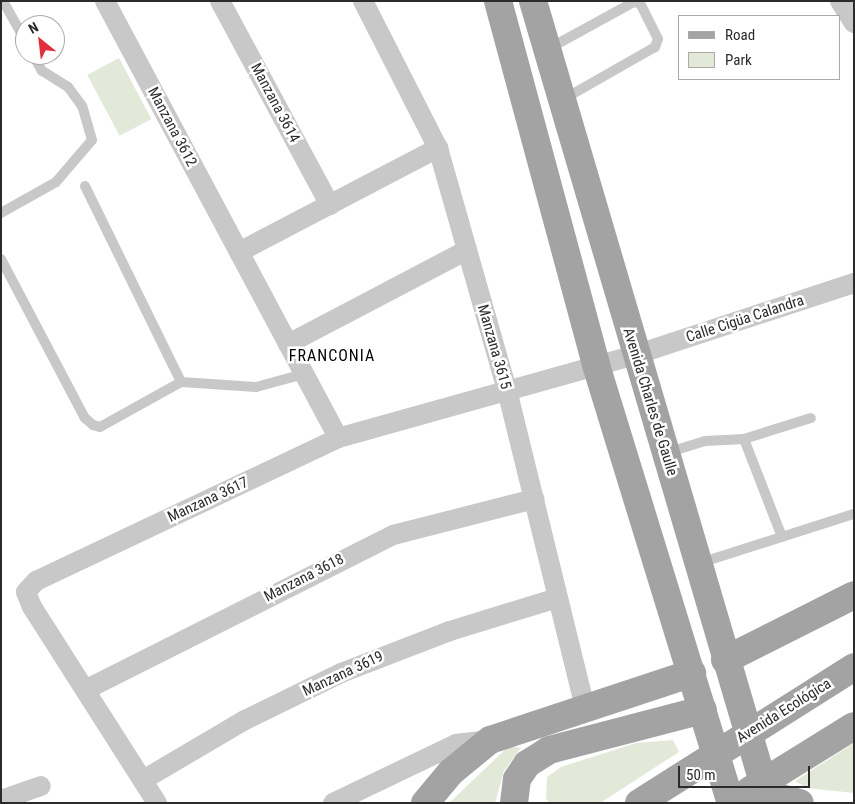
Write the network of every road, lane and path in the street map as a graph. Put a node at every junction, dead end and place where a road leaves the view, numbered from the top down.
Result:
1 (3, 1) edge
2 (105, 1) edge
3 (220, 1) edge
4 (363, 1) edge
5 (498, 1) edge
6 (533, 1) edge
7 (840, 1) edge
8 (15, 22) edge
9 (854, 23) edge
10 (546, 49) junction
11 (39, 65) edge
12 (561, 101) junction
13 (438, 148) junction
14 (85, 186) dead end
15 (330, 204) junction
16 (1, 212) edge
17 (467, 250) junction
18 (239, 252) junction
19 (1, 259) edge
20 (854, 283) edge
21 (288, 344) junction
22 (635, 355) junction
23 (596, 365) junction
24 (304, 374) junction
25 (181, 382) junction
26 (507, 390) junction
27 (810, 418) dead end
28 (338, 438) junction
29 (744, 439) junction
30 (665, 453) junction
31 (534, 499) junction
32 (854, 514) edge
33 (782, 537) junction
34 (699, 563) junction
35 (854, 595) edge
36 (557, 598) junction
37 (725, 660) junction
38 (854, 668) edge
39 (692, 673) junction
40 (87, 689) junction
41 (585, 708) junction
42 (704, 710) junction
43 (854, 726) edge
44 (490, 740) junction
45 (143, 780) junction
46 (41, 786) dead end
47 (768, 798) edge
48 (1, 800) edge
49 (157, 803) edge
50 (333, 803) edge
51 (425, 803) edge
52 (514, 803) edge
53 (639, 803) edge
54 (731, 803) edge
55 (800, 803) edge

1 - 8 lane
2 - 18 street, Manzana 3612
3 - 15 street, Manzana 3614
4 - 13 street, Manzana 3615
5 - 23 main road
6 - 10 main road, Avenida Charles de Gaulle
7 - 9 street
10 - 12 main road, Avenida Charles de Gaulle
10 - 12 lane
11 - 16 lane
12 - 22 main road, Avenida Charles de Gaulle
13 - 15 street
13 - 17 street, Manzana 3615
14 - 25 lane
15 - 18 street
17 - 21 street
17 - 26 street, Manzana 3615
18 - 21 street, Manzana 3612
19 - 25 lane
20 - 22 street, Calle Cigüa Calandra
21 - 24 street, Manzana 3612
22 - 23 street, Manzana 3617
22 - 30 main road, Avenida Charles de Gaulle
23 - 26 street, Manzana 3617
23 - 39 main road
24 - 25 lane
24 - 28 street, Manzana 3612
26 - 28 street, Manzana 3617
26 - 31 street, Manzana 3615
27 - 29 lane
28 - 40 street, Manzana 3617
29 - 30 lane
29 - 33 lane
30 - 34 main road, Avenida Charles de Gaulle
31 - 36 street, Manzana 3615
31 - 40 street, Manzana 3618
32 - 33 lane
33 - 34 lane
34 - 37 main road, Avenida Charles de Gaulle
35 - 37 main road
36 - 41 street, Manzana 3615
36 - 45 street, Manzana 3619
37 - 47 main road, Avenida Charles de Gaulle
38 - 53 main road, Avenida Ecológica
39 - 41 main road
39 - 42 main road
40 - 45 street, Manzana 3617
41 - 44 main road
42 - 52 main road
42 - 54 main road
43 - 54 main road
44 - 50 street
44 - 51 main road
45 - 49 street, Manzana 3617
46 - 48 street
47 - 55 main road

